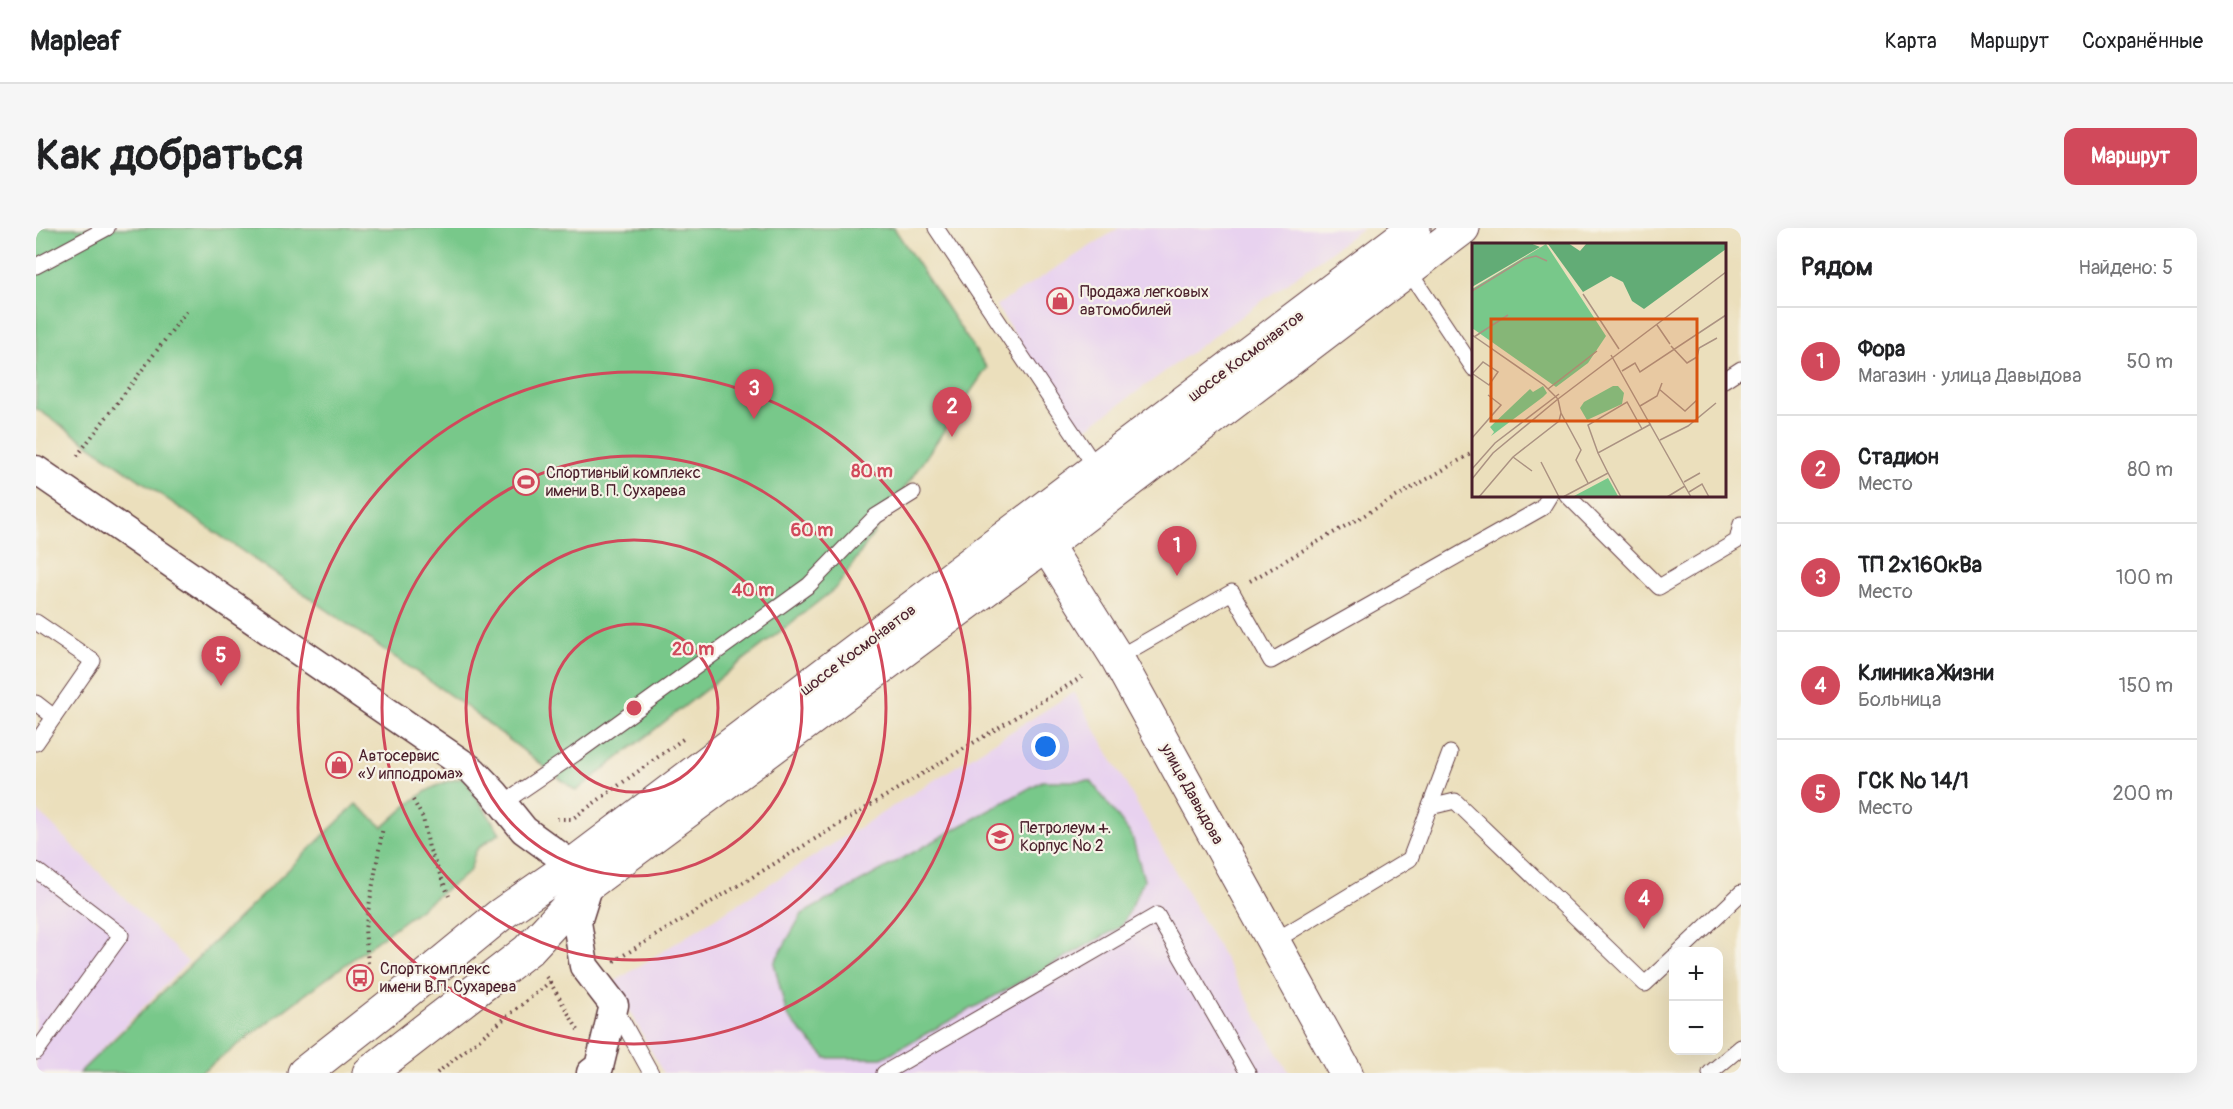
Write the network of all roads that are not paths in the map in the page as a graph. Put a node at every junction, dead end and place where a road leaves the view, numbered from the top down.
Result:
1 (107, 228) edge
2 (936, 228) edge
3 (1414, 228) edge
4 (1463, 228) edge
5 (36, 266) edge
6 (1408, 270) junction
7 (1472, 366) edge
8 (1741, 369) edge
9 (1726, 379) edge
10 (1097, 469) junction
11 (36, 470) edge
12 (913, 493) dead end
13 (1549, 496) edge
14 (1568, 496) edge
15 (1741, 524) edge
16 (1037, 533) junction
17 (36, 622) edge
18 (1117, 658) junction
19 (36, 703) edge
20 (54, 717) junction
21 (36, 743) edge
22 (1450, 753) dead end
23 (503, 803) junction
24 (1430, 807) junction
25 (36, 870) edge
26 (581, 875) junction
27 (1741, 893) edge
28 (1273, 942) junction
29 (1683, 947) edge
30 (1669, 962) edge
31 (614, 1005) junction
32 (1741, 1047) edge
33 (36, 1052) edge
34 (595, 1070) edge
35 (304, 1073) edge
36 (369, 1073) edge
37 (651, 1073) edge
38 (884, 1073) edge
39 (1248, 1073) edge
40 (1346, 1073) edge
41 (1710, 1073) edge

1 - 5 lane
2 - 10 lane
3 - 10 main road, шоссе Космонавтов
4 - 6 main road, шоссе Космонавтов
6 - 7 lane
6 - 16 main road, шоссе Космонавтов
8 - 9 lane
10 - 16 main road, шоссе Космонавтов
11 - 23 street
12 - 23 lane
13 - 18 lane
14 - 15 lane
16 - 18 main road, улица Давыдова
16 - 26 main road, шоссе Космонавтов
17 - 20 lane
18 - 28 main road, улица Давыдова
19 - 20 lane
20 - 21 lane
22 - 24 lane
23 - 26 street
24 - 28 lane
24 - 30 lane
25 - 33 lane
26 - 31 street
26 - 35 main road, шоссе Космонавтов
26 - 36 main road, шоссе Космонавтов
27 - 29 lane
28 - 40 main road, улица Давыдова
31 - 34 street
31 - 37 lane
32 - 41 lane
38 - 39 lane

